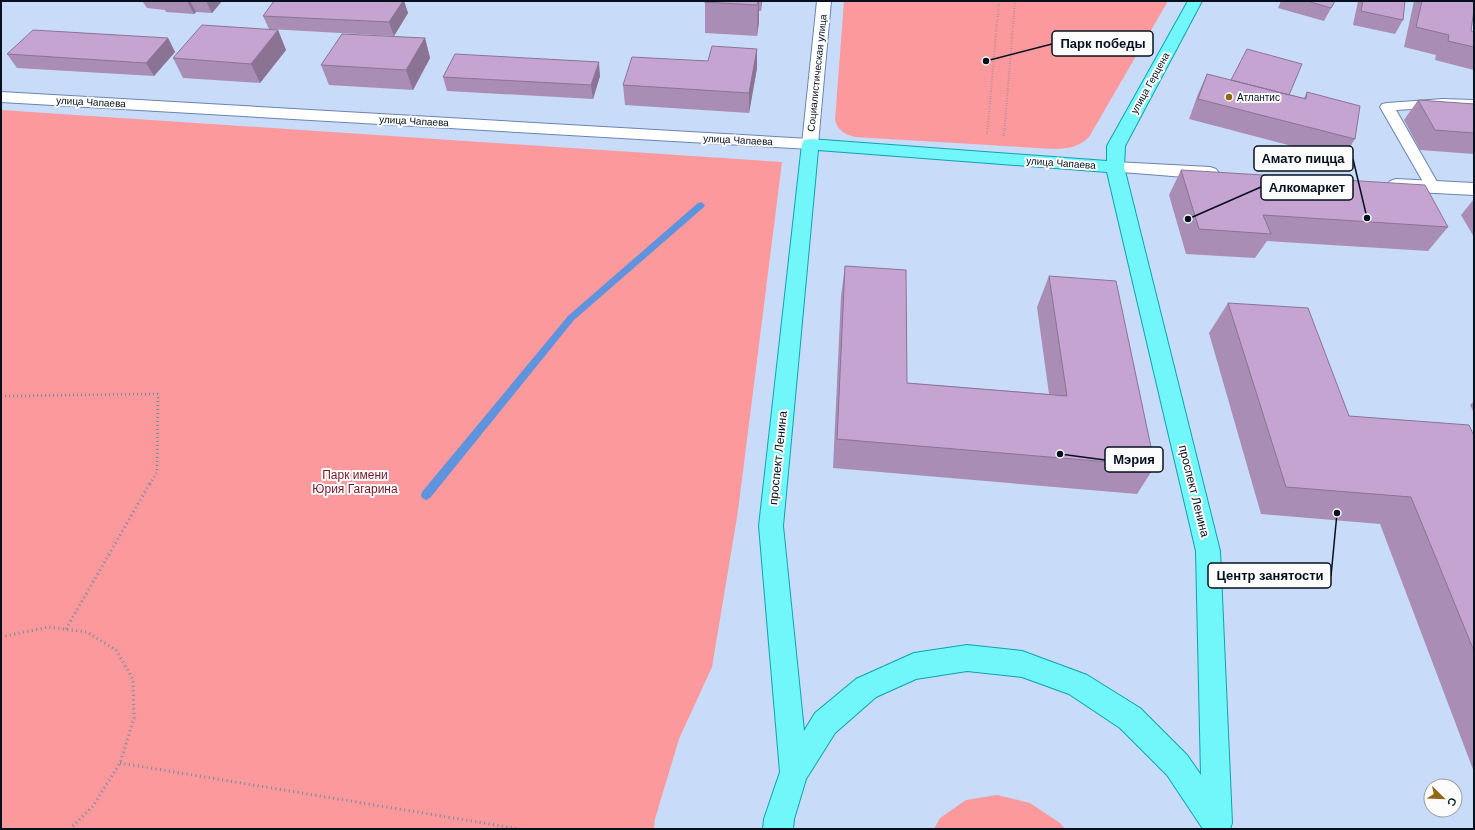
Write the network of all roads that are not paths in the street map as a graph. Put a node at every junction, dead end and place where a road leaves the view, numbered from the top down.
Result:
1 (824, 1) edge
2 (1195, 1) edge
3 (1, 97) edge
4 (1474, 104) edge
5 (810, 144) junction
6 (1115, 167) junction
7 (1229, 174) edge
8 (1378, 184) edge
9 (1433, 187) junction
10 (1474, 190) edge
11 (794, 772) junction
12 (1218, 826) edge
13 (778, 829) edge

1 - 5 street, Социалистическая улица
2 - 6 main road, улица Герцена
3 - 5 street, улица Чапаева
4 - 9 lane
5 - 6 main road, улица Чапаева
5 - 11 main road, проспект Ленина
6 - 7 street, улица Чапаева
6 - 12 main road, проспект Ленина
8 - 9 street
9 - 10 street
11 - 12 main road
11 - 13 main road

